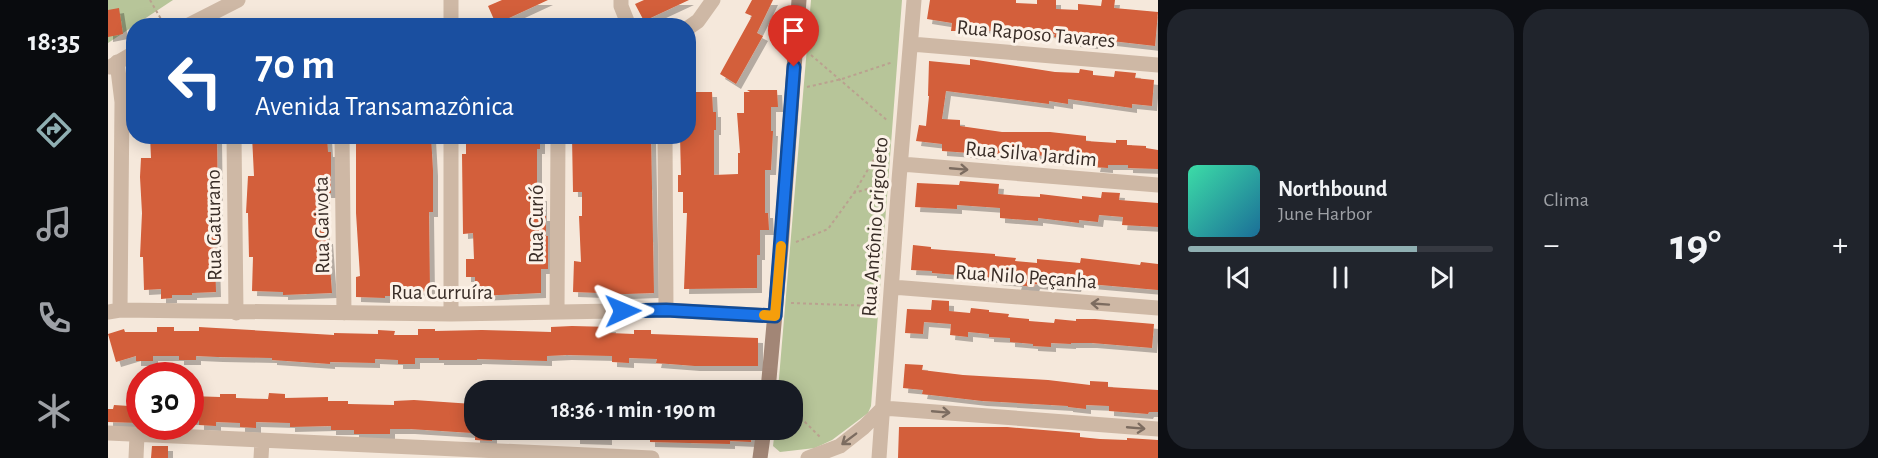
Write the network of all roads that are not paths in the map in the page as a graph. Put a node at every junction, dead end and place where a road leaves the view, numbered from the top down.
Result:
1 (238, 0) edge
2 (451, 0) edge
3 (621, 0) edge
4 (713, 0) edge
5 (799, 0) edge
6 (914, 0) edge
7 (203, 18) edge
8 (451, 18) edge
9 (626, 18) edge
10 (696, 22) edge
11 (910, 50) junction
12 (126, 57) edge
13 (112, 65) edge
14 (1158, 65) edge
15 (234, 144) edge
16 (342, 144) edge
17 (451, 144) edge
18 (558, 144) edge
19 (664, 144) edge
20 (901, 164) junction
21 (1158, 185) edge
22 (891, 287) junction
23 (1158, 308) edge
24 (776, 309) junction
25 (666, 310) junction
26 (114, 311) edge
27 (557, 312) junction
28 (236, 313) junction
29 (344, 313) junction
30 (451, 314) junction
31 (769, 380) edge
32 (883, 408) junction
33 (1158, 429) edge
34 (108, 433) edge
35 (126, 434) edge
36 (204, 438) edge
37 (137, 440) edge
38 (762, 440) edge
39 (262, 441) junction
40 (136, 458) edge
41 (261, 458) edge
42 (652, 458) edge
43 (760, 458) edge
44 (808, 458) edge
45 (879, 458) edge

1 - 7 street
2 - 8 street
3 - 9 street
4 - 10 street
5 - 24 street
6 - 11 street, Rua Antônio Grigoleto
11 - 14 street, Rua Raposo Tavares
11 - 20 street, Rua Antônio Grigoleto
12 - 13 street
13 - 26 street
15 - 28 street, Rua Gaturano
16 - 29 street, Rua Gaivota
17 - 30 street
18 - 27 street, Rua Curió
19 - 25 street
20 -> 21 street, Rua Silva Jardim
20 - 22 street, Rua Antônio Grigoleto
23 -> 22 street, Rua Nilo Peçanha
22 - 32 street, Rua Antônio Grigoleto
24 - 25 street, Rua Curruíra
24 - 31 street
25 - 27 street, Rua Curruíra
26 - 28 street, Rua Curruíra
27 - 30 street, Rua Curruíra
28 - 29 street, Rua Curruíra
29 - 30 street, Rua Curruíra
32 -> 33 street
32 -> 44 street
32 - 45 street, Rua Antônio Grigoleto
34 - 35 street
36 - 39 street
37 - 40 street
38 - 43 street
39 - 41 street
39 - 42 street

